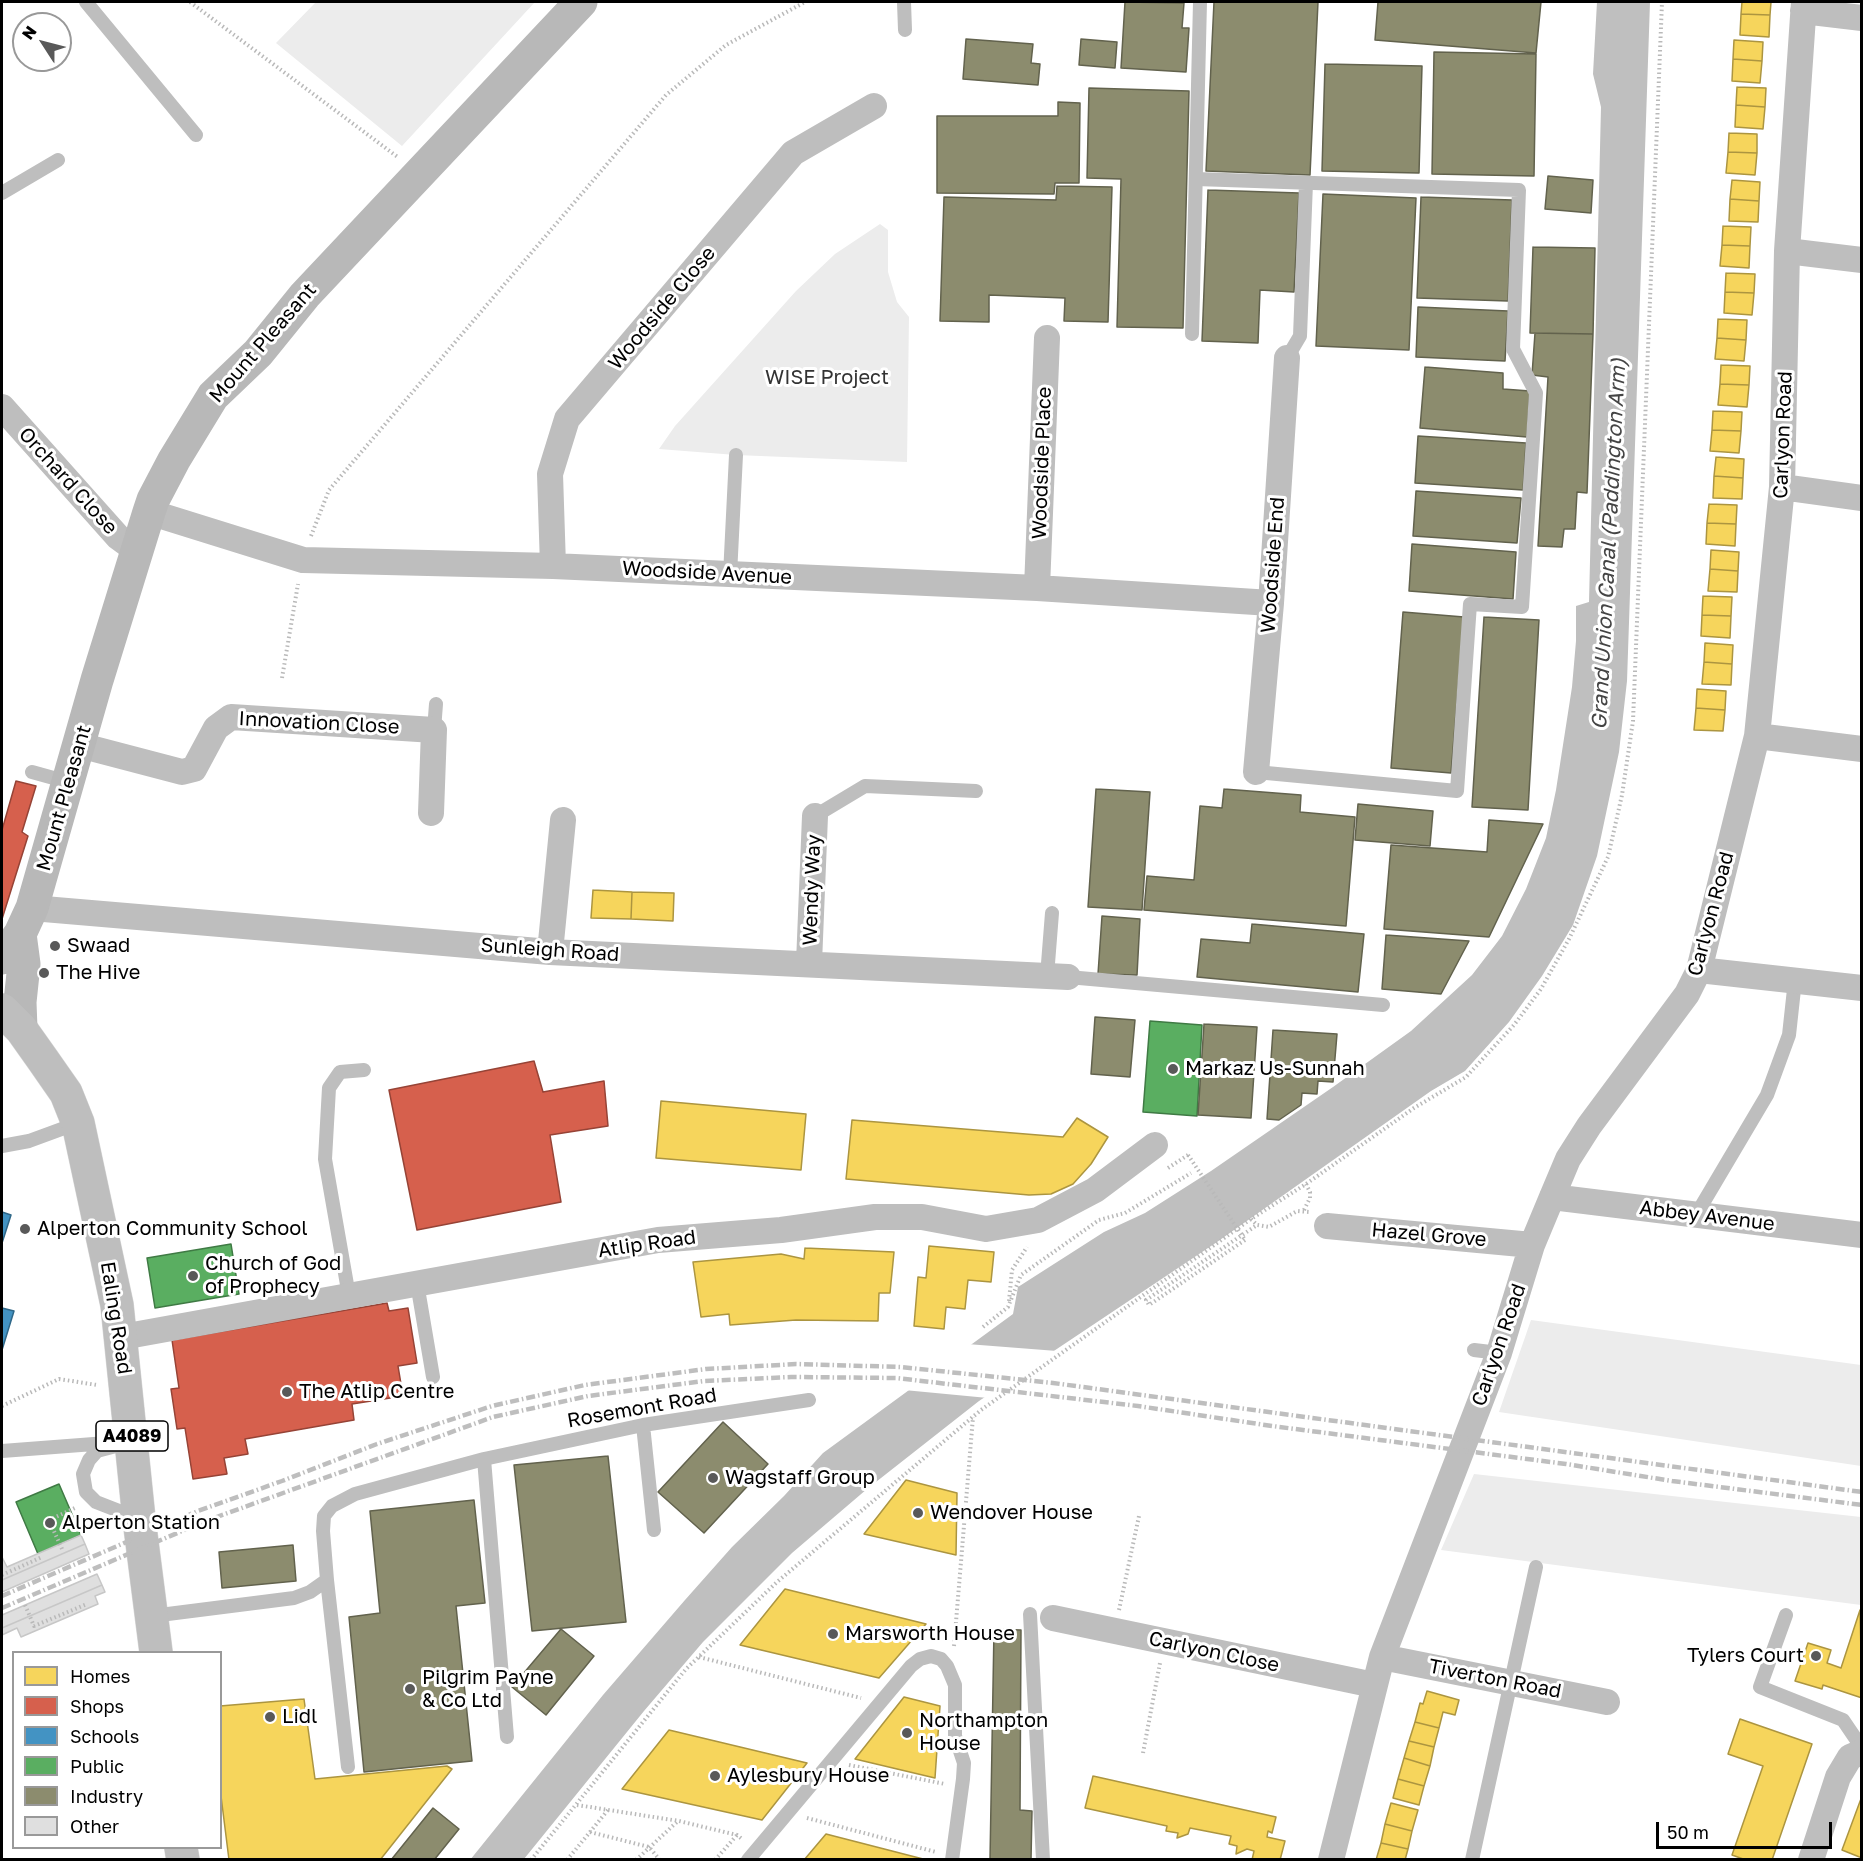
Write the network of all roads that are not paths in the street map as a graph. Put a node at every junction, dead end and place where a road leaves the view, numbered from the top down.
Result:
1 (86, 2) edge
2 (581, 2) edge
3 (904, 2) edge
4 (1200, 2) edge
5 (1804, 6) edge
6 (1862, 18) edge
7 (905, 30) dead end
8 (874, 106) dead end
9 (196, 135) dead end
10 (58, 160) dead end
11 (1196, 179) junction
12 (1306, 183) junction
13 (2, 194) edge
14 (1787, 251) junction
15 (1862, 260) edge
16 (1192, 334) dead end
17 (1047, 338) dead end
18 (1287, 358) joint
19 (2, 407) edge
20 (736, 454) dead end
21 (1782, 487) junction
22 (1862, 498) edge
23 (149, 512) junction
24 (137, 551) junction
25 (552, 566) junction
26 (730, 574) junction
27 (1037, 588) junction
28 (1271, 603) junction
29 (436, 704) dead end
30 (434, 730) junction
31 (1757, 736) junction
32 (79, 745) junction
33 (1862, 749) edge
34 (32, 772) dead end
35 (1256, 772) joint
36 (68, 783) junction
37 (976, 791) dead end
38 (431, 813) dead end
39 (815, 816) joint
40 (563, 819) dead end
41 (1052, 913) dead end
42 (18, 934) edge
43 (550, 952) junction
44 (809, 963) junction
45 (1699, 970) junction
46 (1058, 976) junction
47 (1795, 981) junction
48 (1862, 988) edge
49 (1383, 1005) dead end
50 (11, 1019) edge
51 (364, 1070) dead end
52 (78, 1123) junction
53 (1155, 1145) dead end
54 (2, 1146) edge
55 (1552, 1197) junction
56 (1696, 1215) junction
57 (1321, 1220) road end
58 (1862, 1235) edge
59 (1532, 1245) junction
60 (417, 1283) junction
61 (349, 1296) junction
62 (122, 1337) junction
63 (433, 1377) dead end
64 (809, 1400) dead end
65 (643, 1425) junction
66 (133, 1441) junction
67 (2, 1451) edge
68 (484, 1459) junction
69 (140, 1519) junction
70 (654, 1530) dead end
71 (1536, 1567) dead end
72 (327, 1580) junction
73 (1786, 1615) dead end
74 (152, 1616) junction
75 (1042, 1616) joint
76 (156, 1651) edge
77 (1382, 1657) junction
78 (1510, 1682) junction
79 (1374, 1685) junction
80 (1607, 1702) dead end
81 (507, 1737) dead end
82 (1862, 1750) edge
83 (348, 1767) dead end
84 (752, 1854) edge
85 (947, 1856) edge
86 (1043, 1860) edge
87 (1331, 1860) edge
88 (1472, 1860) edge
89 (1811, 1860) edge

1 - 9 lane
2 - 23 street, Mount Pleasant
3 - 7 lane
4 - 11 lane
5 - 6 street
5 - 14 street, Carlyon Road
8 - 25 street, Woodside Close
10 - 13 lane
11 - 12 lane
11 - 16 lane
12 - 18 lane
12 - 35 lane
14 - 15 street
14 - 21 street, Carlyon Road
17 - 27 street, Woodside Place
18 - 28 street, Woodside End
19 - 24 street, Orchard Close
20 - 26 lane
21 - 22 street
21 - 31 street, Carlyon Road
23 - 24 street, Mount Pleasant
23 - 25 street, Woodside Avenue
24 - 32 street, Mount Pleasant
25 - 26 street, Woodside Avenue
26 - 27 street, Woodside Avenue
27 - 28 street, Woodside Avenue
28 - 35 street, Woodside End
29 - 30 lane
30 - 32 street, Innovation Close
30 - 38 street
31 - 33 street
31 - 45 street, Carlyon Road
32 - 36 street, Mount Pleasant
34 - 36 lane
36 - 42 street, Mount Pleasant
37 - 39 lane
39 - 44 street, Wendy Way
40 - 43 street
41 - 46 lane
42 - 43 street, Sunleigh Road
42 - 50 street, Mount Pleasant
43 - 44 street, Sunleigh Road
44 - 46 street, Sunleigh Road
45 - 47 street
45 - 55 street, Carlyon Road
46 - 49 lane
47 - 48 street
47 - 56 lane
50 - 52 main road, Ealing Road / A4089
51 - 61 lane
52 - 54 lane
52 - 62 main road, Ealing Road / A4089
53 - 60 street, Atlip Road
55 - 56 street, Abbey Avenue
55 - 59 street, Carlyon Road
56 - 58 street, Abbey Avenue
57 - 59 street, Hazel Grove
59 - 77 street, Carlyon Road
60 - 61 street, Atlip Road
60 - 63 lane
61 - 62 street, Atlip Road
62 - 66 main road, Ealing Road / A4089
64 - 65 lane, Rosemont Road
65 - 68 lane, Rosemont Road
65 - 70 lane
66 - 67 lane
66 - 69 main road, Ealing Road / A4089
66 - 69 lane
68 - 72 lane, Rosemont Road
68 - 81 lane
69 - 74 main road, Ealing Road / A4089
71 - 78 lane
72 - 74 lane
72 - 83 lane, Rosemont Road
73 - 82 lane
74 - 76 main road, Ealing Road / A4089
75 - 79 street, Carlyon Close
75 - 86 lane
77 - 78 street, Tiverton Road
77 - 79 street, Carlyon Road
78 - 80 street, Tiverton Road
78 - 88 lane
79 - 87 street, Carlyon Road
82 - 89 street
84 - 85 lane

